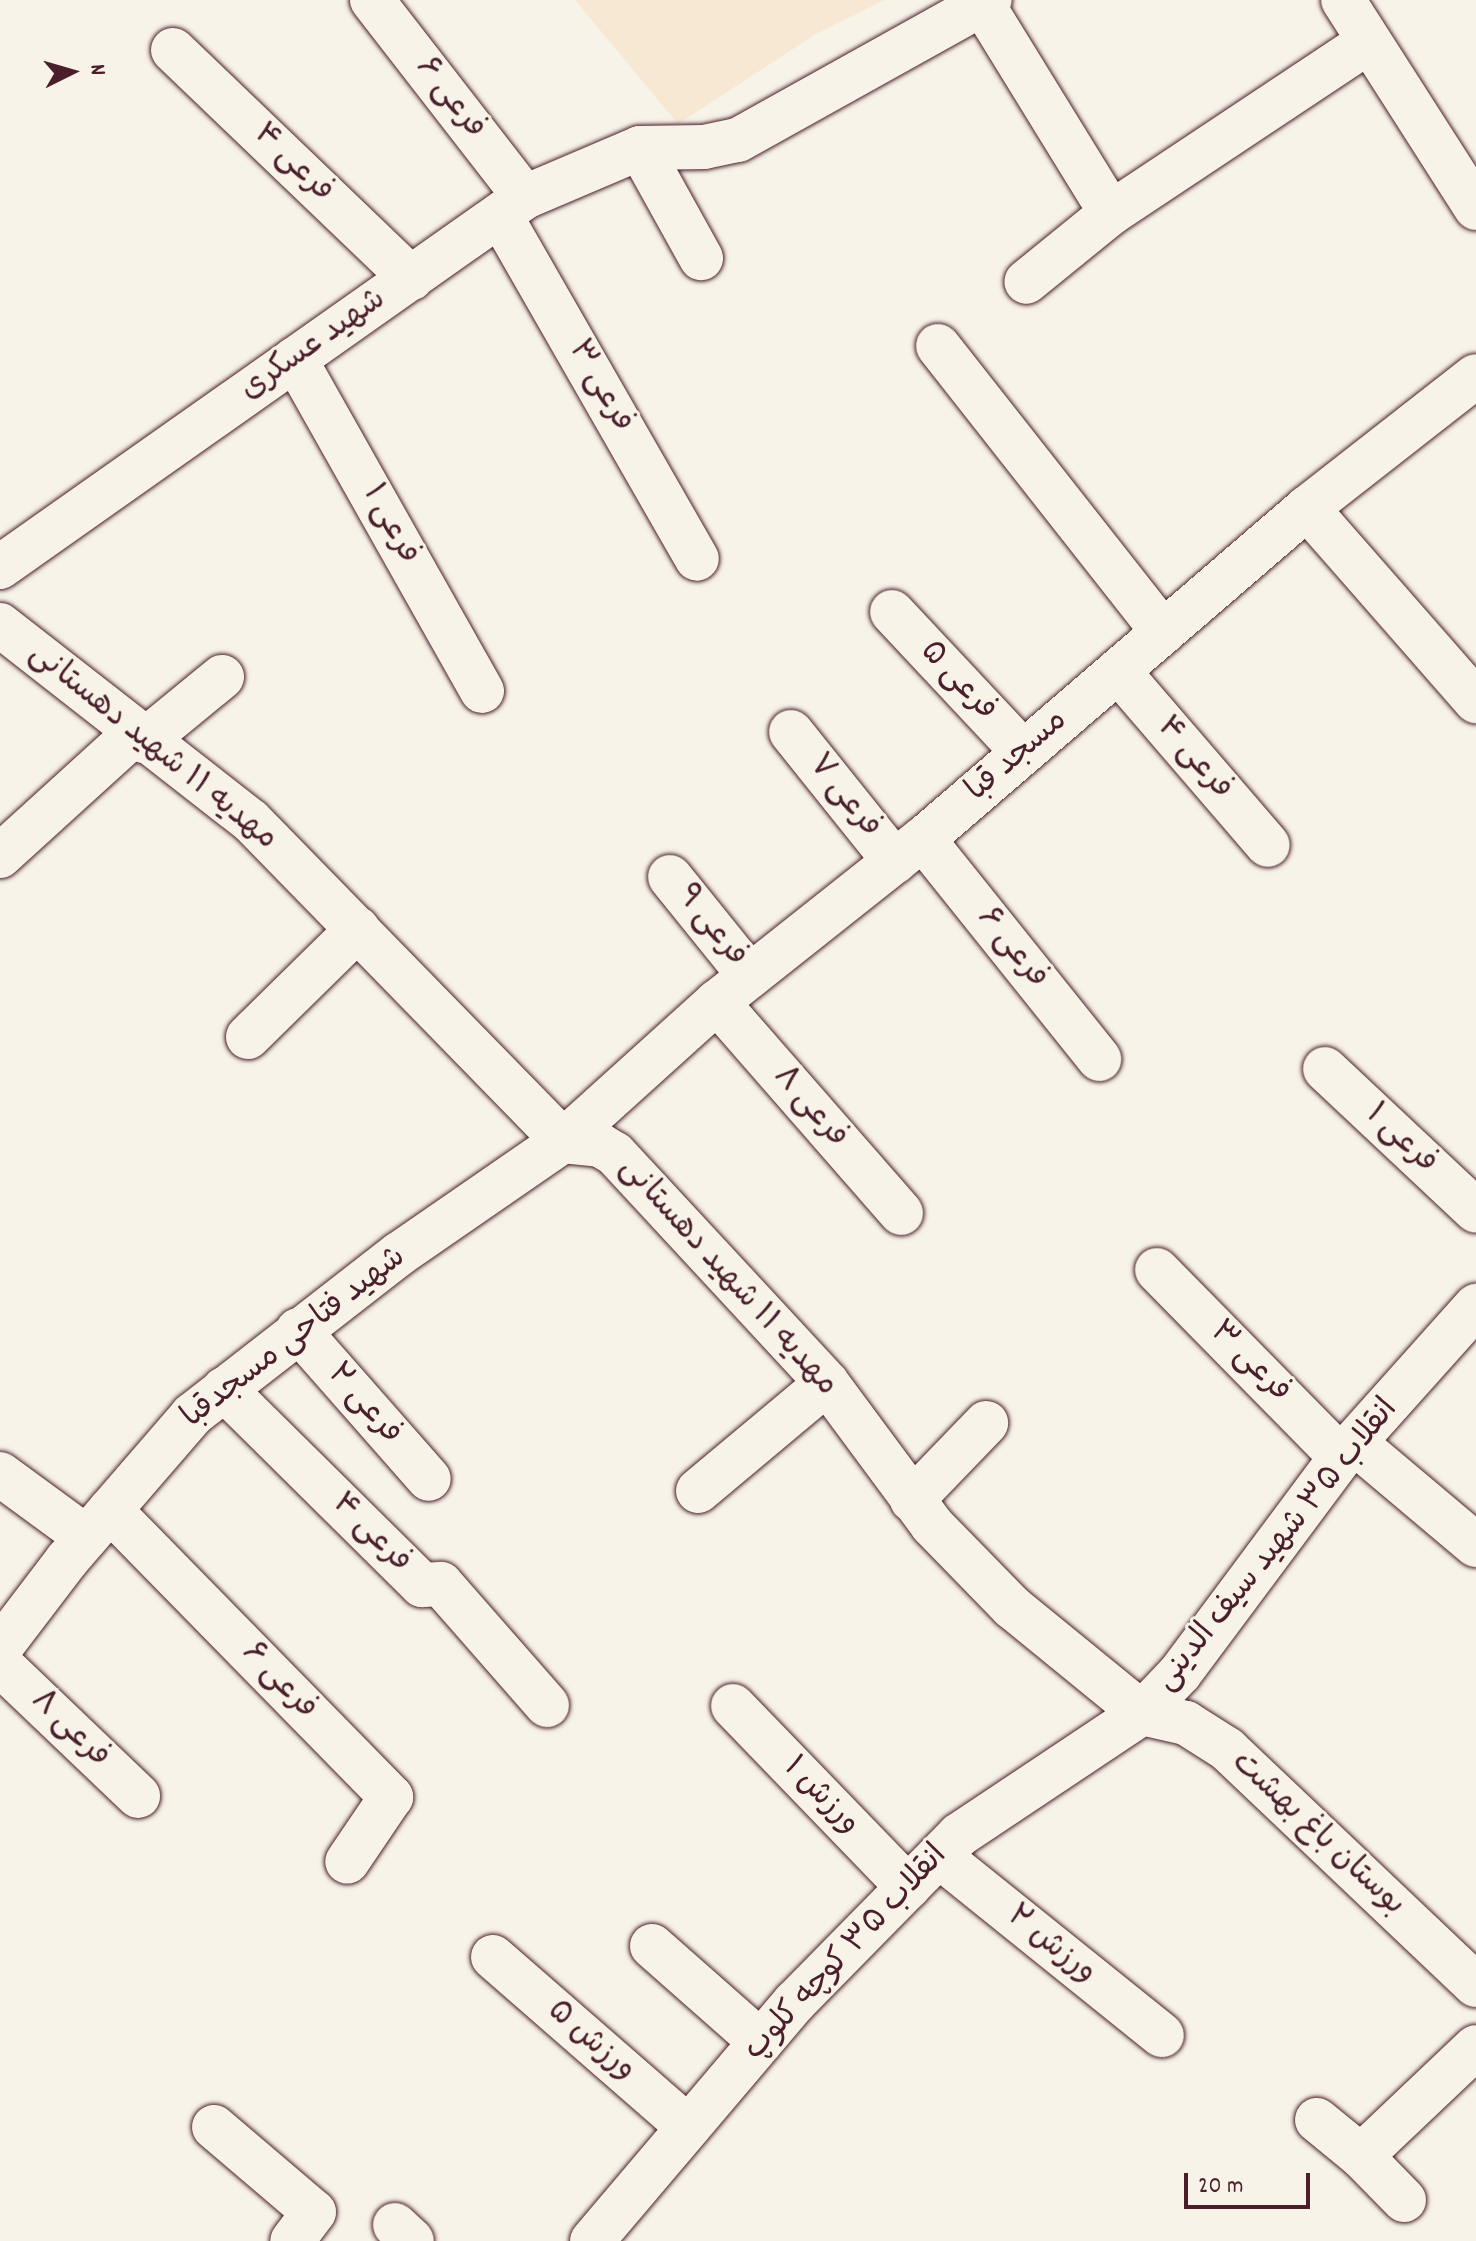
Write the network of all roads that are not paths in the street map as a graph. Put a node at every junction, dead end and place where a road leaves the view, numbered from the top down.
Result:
1 (372, 0) edge
2 (1343, 0) edge
3 (987, 3) edge
4 (1367, 43) junction
5 (173, 50) dead end
6 (640, 148) junction
7 (1469, 185) edge
8 (513, 206) junction
9 (1111, 213) junction
10 (701, 258) dead end
11 (411, 278) junction
12 (1026, 282) dead end
13 (938, 346) dead end
14 (295, 359) junction
15 (1476, 376) edge
16 (1307, 508) junction
17 (697, 559) dead end
18 (0, 567) edge
19 (892, 612) dead end
20 (0, 625) edge
21 (1163, 632) junction
22 (1119, 672) junction
23 (222, 677) dead end
24 (482, 691) dead end
25 (1476, 701) edge
26 (791, 732) dead end
27 (139, 737) junction
28 (1023, 752) junction
29 (1268, 845) dead end
30 (909, 851) junction
31 (0, 856) edge
32 (670, 877) dead end
33 (358, 929) junction
34 (733, 989) junction
35 (248, 1037) dead end
36 (1099, 1059) dead end
37 (1325, 1069) dead end
38 (563, 1141) junction
39 (1476, 1211) edge
40 (901, 1213) dead end
41 (1157, 1270) dead end
42 (1476, 1306) edge
43 (298, 1330) junction
44 (827, 1383) junction
45 (224, 1389) junction
46 (986, 1423) dead end
47 (1348, 1450) junction
48 (0, 1474) edge
49 (429, 1479) dead end
50 (698, 1491) dead end
51 (912, 1500) junction
52 (98, 1523) junction
53 (1476, 1545) edge
54 (0, 1648) edge
55 (0, 1664) edge
56 (547, 1705) dead end
57 (733, 1706) dead end
58 (1142, 1713) junction
59 (138, 1796) dead end
60 (939, 1856) junction
61 (347, 1862) dead end
62 (908, 1887) junction
63 (652, 1946) dead end
64 (493, 1957) dead end
65 (1476, 1985) edge
66 (1162, 2035) dead end
67 (761, 2042) junction
68 (1476, 2047) edge
69 (1317, 2120) dead end
70 (214, 2127) dead end
71 (688, 2127) junction
72 (1361, 2156) junction
73 (1404, 2200) dead end
74 (292, 2241) edge
75 (592, 2241) edge

1 - 8 street, فرعی ۶
2 - 4 street
3 - 6 street, شهید عسکری
3 - 9 street
4 - 7 street
4 - 9 street
5 - 11 street, فرعی ۴
6 - 8 street, شهید عسکری
6 - 10 street
8 - 11 street, شهید عسکری
8 - 17 street, فرعی ۳
9 - 12 street
11 - 14 street, شهید عسکری
13 - 21 street
14 - 18 street, شهید عسکری
14 - 24 street, فرعی ۱
15 - 16 street, مسجد قبا
16 - 21 street, مسجد قبا
16 - 25 street
19 - 28 street, فرعی ۵
20 - 27 street, مهدیه ۱۱ شهید دهستانی
21 - 22 street, مسجد قبا
22 - 28 street, مسجد قبا
22 - 29 street, فرعی ۴
23 - 27 street
26 - 30 street, فرعی ۷
27 - 31 street
27 - 33 street, مهدیه ۱۱ شهید دهستانی
28 - 30 street, مسجد قبا
30 - 34 street, مسجد قبا
30 - 36 street, فرعی ۶
32 - 34 street, فرعی ۹
33 - 35 street
33 - 38 street, مهدیه ۱۱ شهید دهستانی
34 - 38 street, مسجد قبا
34 - 40 street, فرعی ۸
37 - 39 street, فرعی ۱
38 - 43 street, شهید فتاحی مسجدقبا
38 - 44 street, مهدیه ۱۱ شهید دهستانی
41 - 47 street, فرعی ۳
42 - 47 street, انقلاب ۳۵ شهید سیف الدینی
43 - 45 street, شهید فتاحی مسجدقبا
43 - 49 street, فرعی ۲
44 - 50 street
44 - 51 street, مهدیه ۱۱ شهید دهستانی
45 - 52 street, شهید فتاحی مسجدقبا
45 - 56 street, فرعی ۴
46 - 51 street
47 - 53 street
47 - 58 street, انقلاب ۳۵ شهید سیف الدینی
48 - 52 street
51 - 58 street, مهدیه ۱۱ شهید دهستانی
52 - 54 street, شهید فتاحی مسجدقبا
52 - 61 street, فرعی ۶
55 - 59 street, فرعی ۸
57 - 62 street, ورزش ۱
58 - 60 street, انقلاب ۳۵ کوچه کلوپ
58 - 65 street, بوستان باغ بهشت
60 - 62 street, انقلاب ۳۵ کوچه کلوپ
60 - 66 street, ورزش ۲
62 - 67 street, انقلاب ۳۵ کوچه کلوپ
63 - 67 street
64 - 71 street, ورزش ۵
67 - 71 street, انقلاب ۳۵ کوچه کلوپ
68 - 72 street
69 - 72 street
70 - 74 street
71 - 75 street, انقلاب ۳۵ کوچه کلوپ
72 - 73 street

